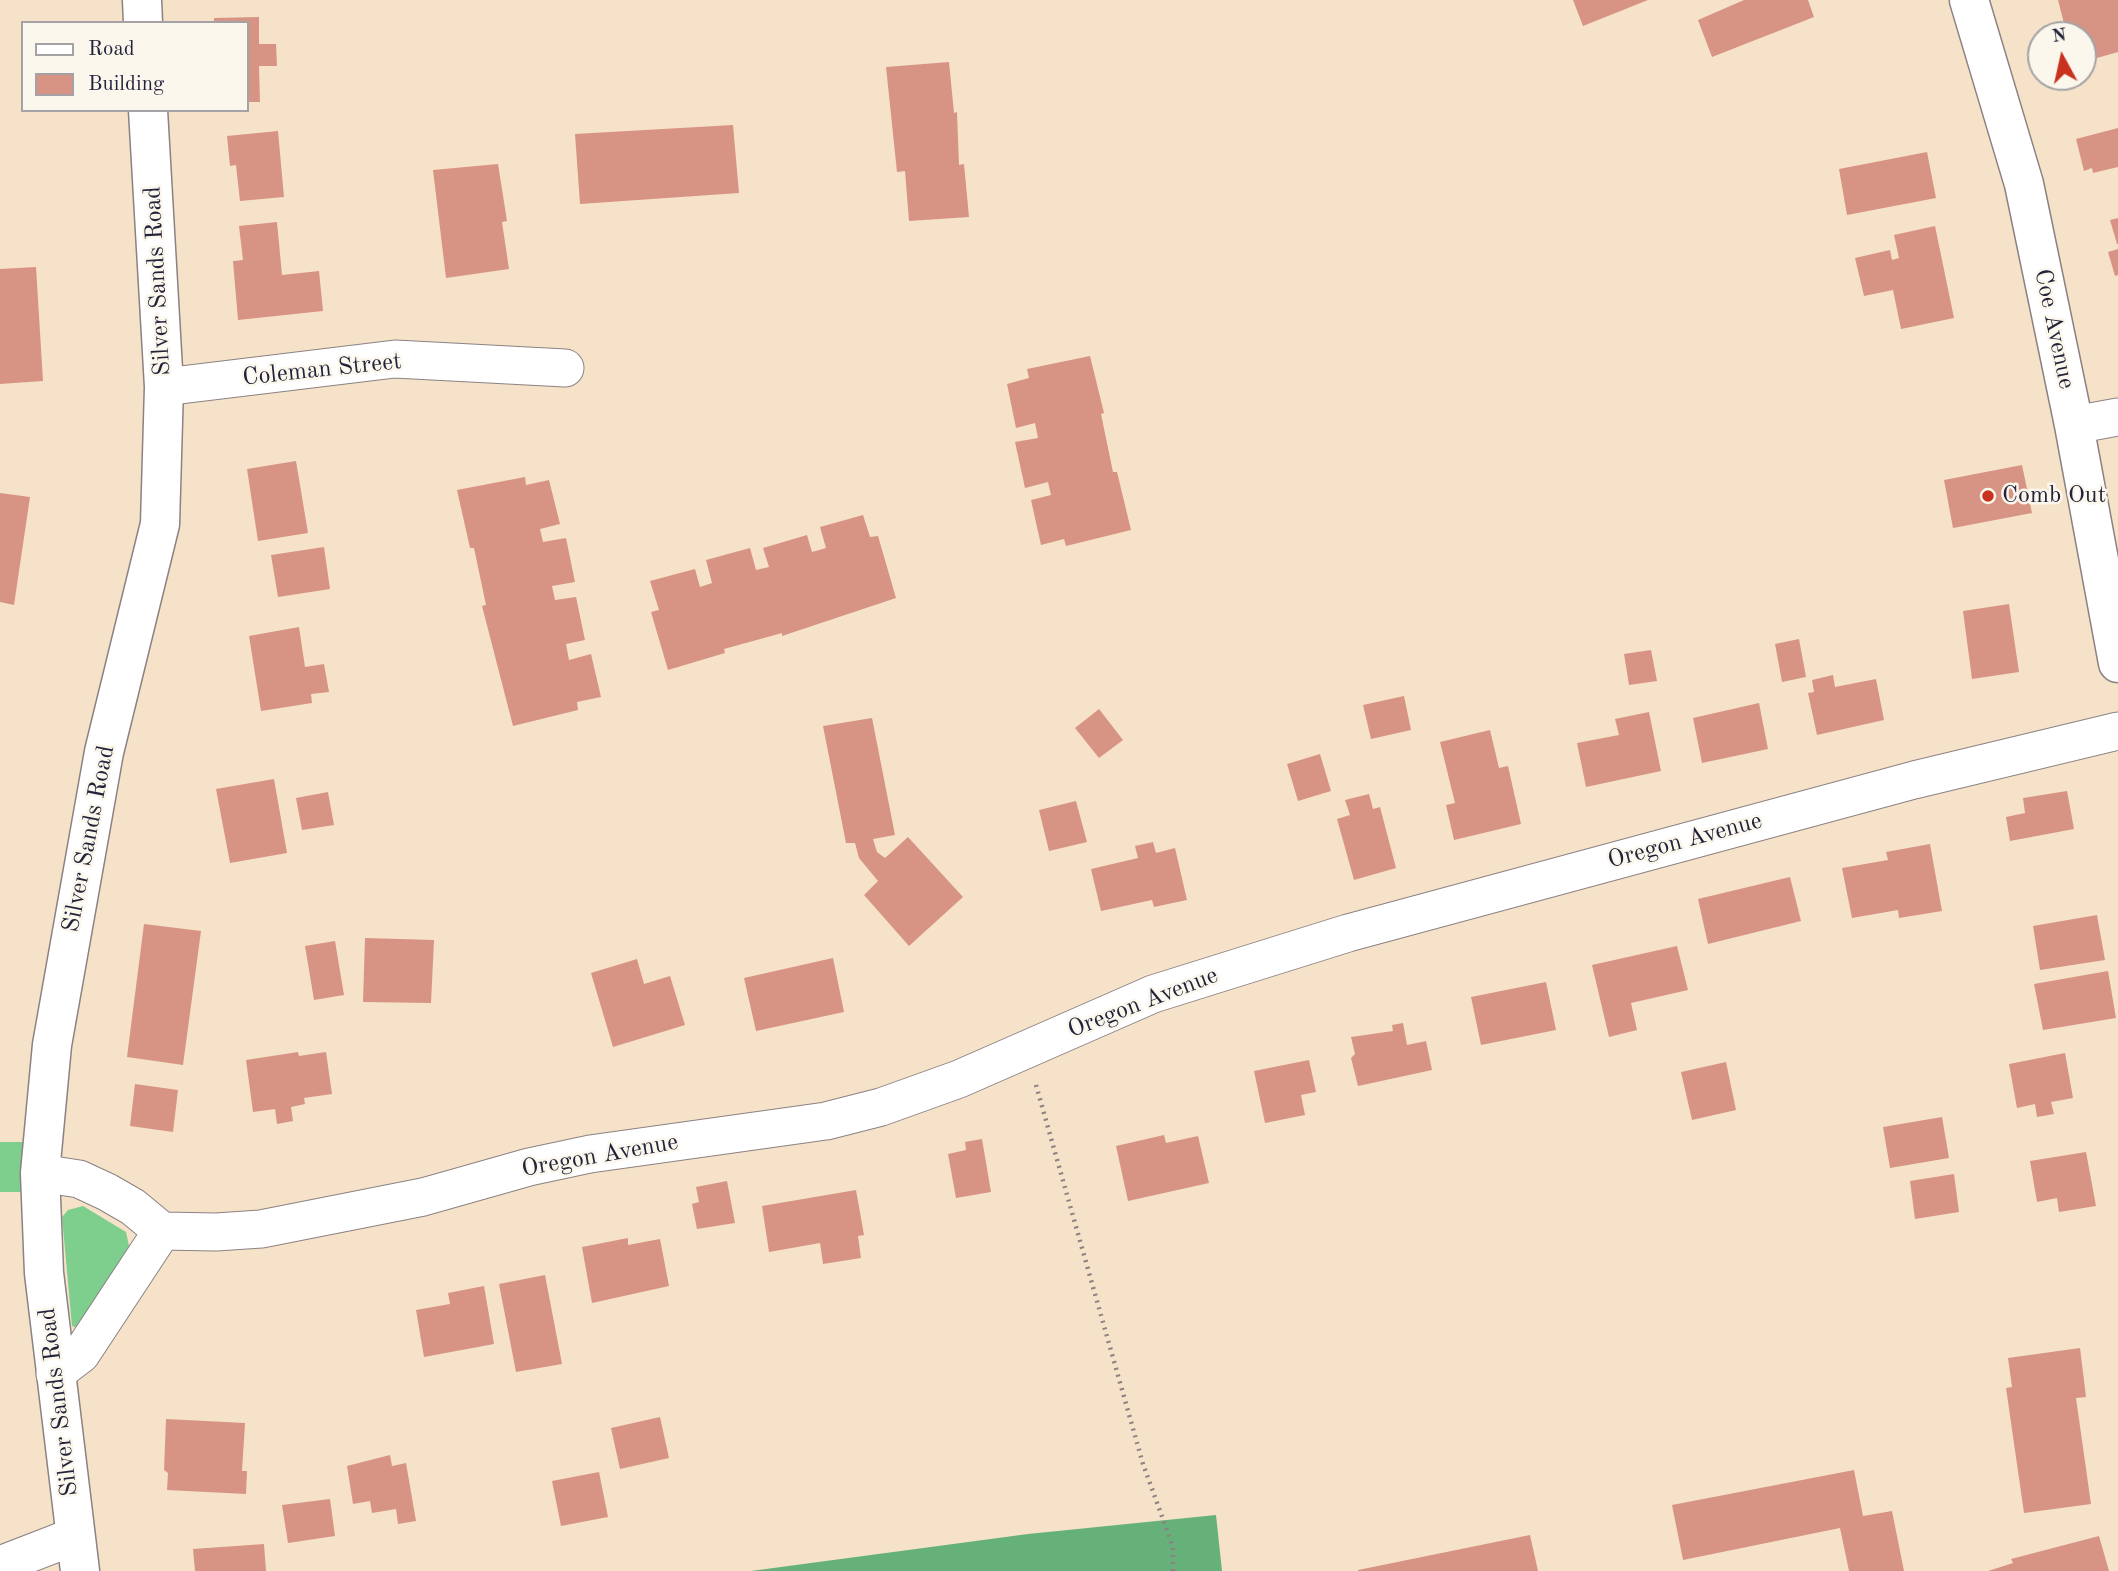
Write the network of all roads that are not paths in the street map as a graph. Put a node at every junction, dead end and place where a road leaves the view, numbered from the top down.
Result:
1 (142, 0) edge
2 (1969, 0) edge
3 (143, 21) edge
4 (148, 112) edge
5 (565, 368) dead end
6 (164, 387) junction
7 (2118, 417) edge
8 (2074, 425) junction
9 (2118, 663) edge
10 (2118, 731) edge
11 (40, 1173) junction
12 (162, 1231) junction
13 (55, 1374) junction
14 (77, 1554) edge
15 (0, 1565) edge

1 - 3 main road
2 - 8 main road, Coe Avenue
4 - 6 main road, Silver Sands Road
5 - 6 street, Coleman Street
6 - 11 main road, Silver Sands Road
7 - 8 street
8 - 9 main road, Coe Avenue
10 - 12 street, Oregon Avenue
11 - 12 street
11 - 13 main road, Silver Sands Road
12 - 13 street
13 - 14 main road, Silver Sands Road
14 - 15 street

